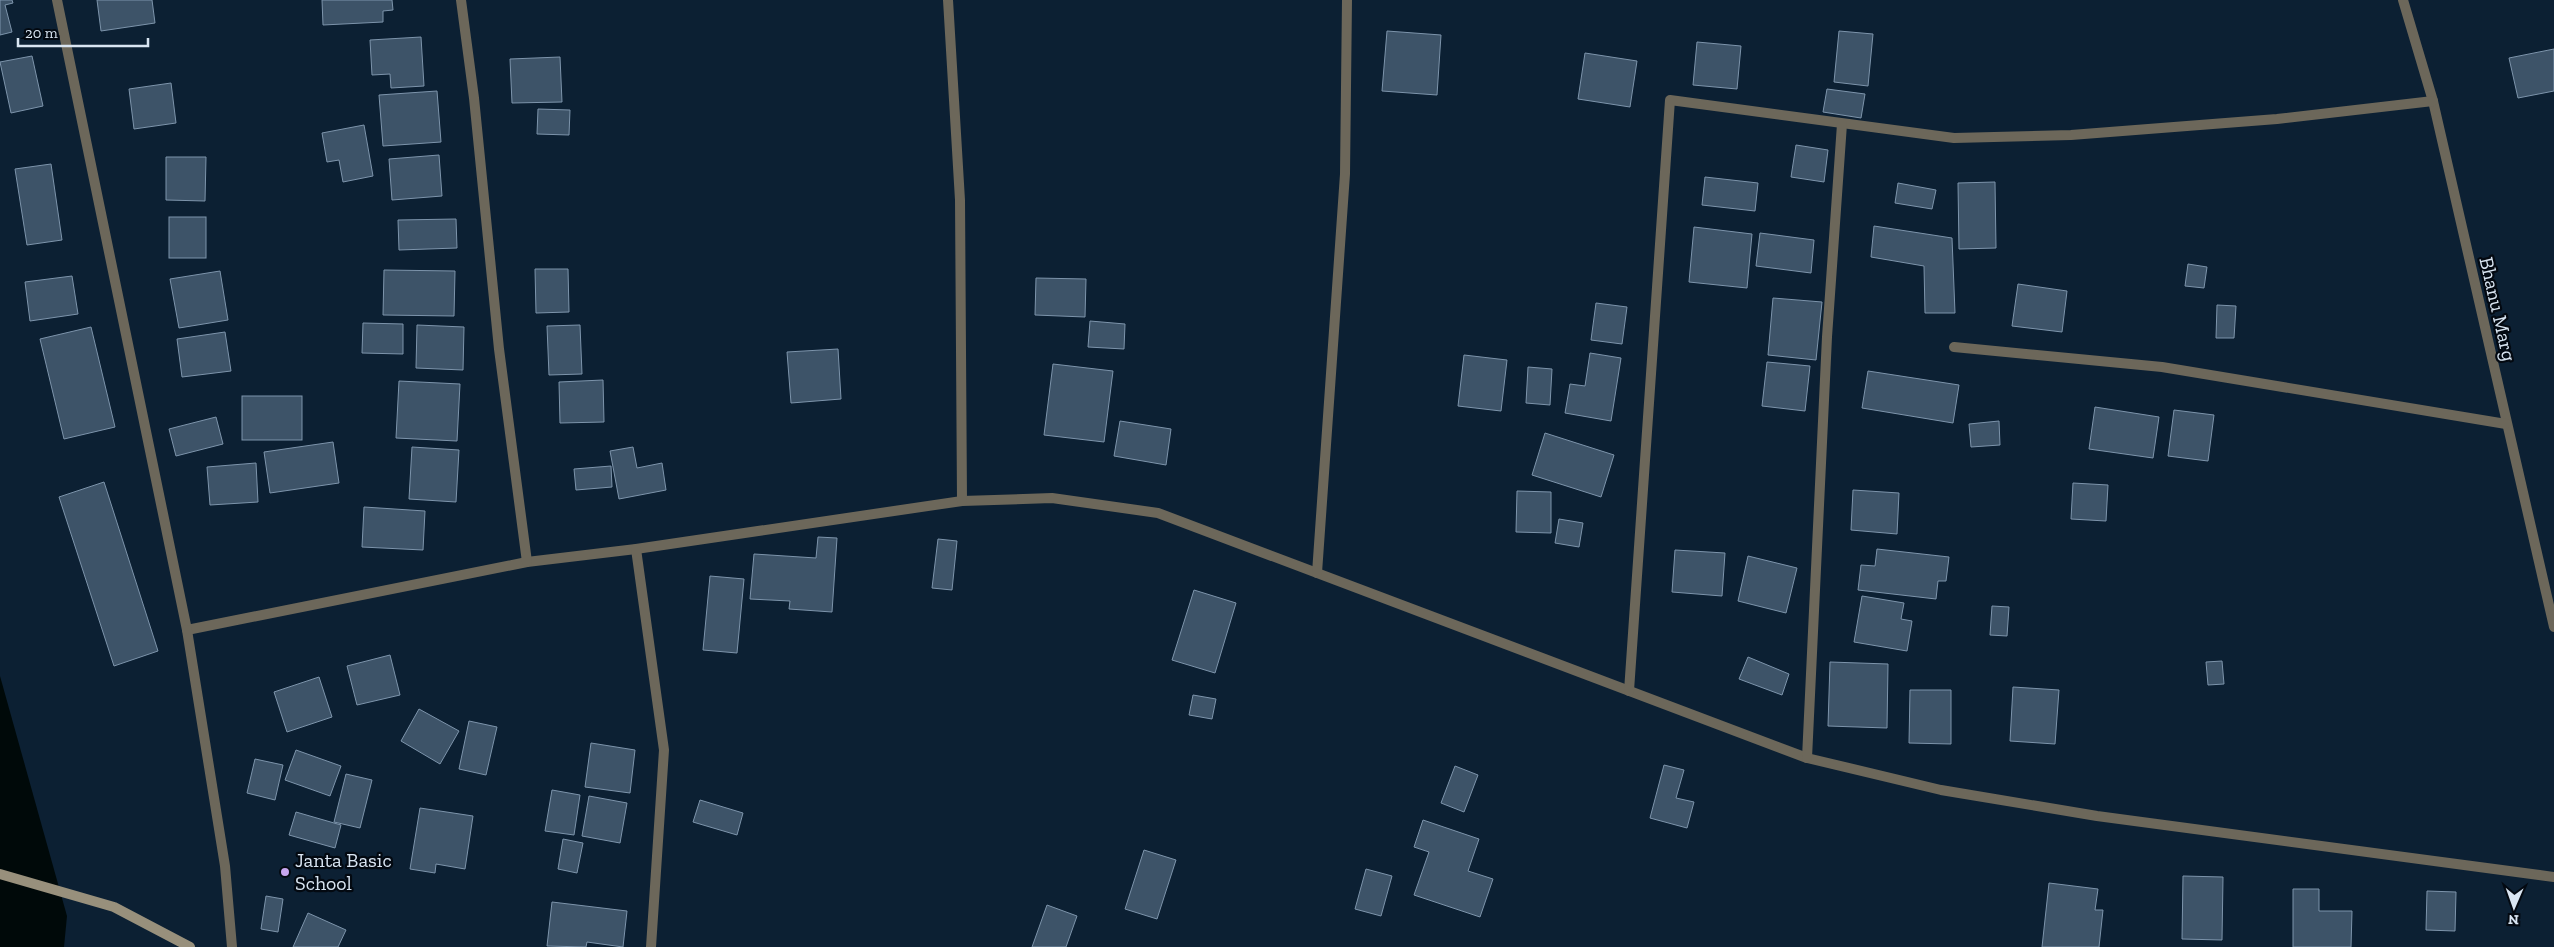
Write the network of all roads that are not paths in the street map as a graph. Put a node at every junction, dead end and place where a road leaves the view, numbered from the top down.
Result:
1 (57, 0) edge
2 (461, 0) edge
3 (948, 0) edge
4 (1347, 0) edge
5 (2403, 0) edge
6 (2434, 101) junction
7 (1842, 124) junction
8 (1954, 348) dead end
9 (2506, 424) junction
10 (962, 501) junction
11 (636, 549) junction
12 (527, 562) junction
13 (1317, 573) junction
14 (2554, 628) edge
15 (187, 630) junction
16 (1629, 691) junction
17 (1807, 758) junction
18 (0, 874) edge
19 (2554, 877) edge
20 (190, 947) edge
21 (232, 947) edge
22 (651, 947) edge

1 - 15 street
2 - 12 street
3 - 10 street
4 - 13 street
5 - 6 street, Bhanu Marg
6 - 7 street
6 - 9 street, Bhanu Marg
7 - 16 street
7 - 17 street
8 - 9 street
9 - 14 street, Bhanu Marg
10 - 11 street
10 - 13 street
11 - 12 street
11 - 22 street
12 - 15 street
13 - 16 street
15 - 21 street
16 - 17 street
17 - 19 street
18 - 20 street

